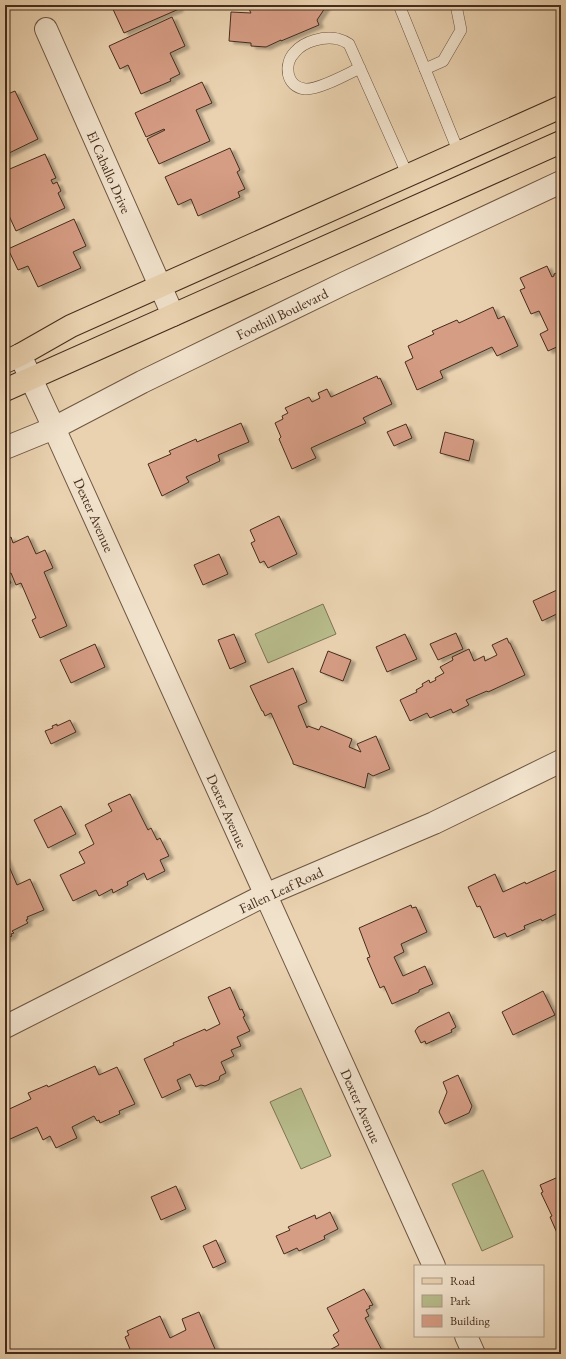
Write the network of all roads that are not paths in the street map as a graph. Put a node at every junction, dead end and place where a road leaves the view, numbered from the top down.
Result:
1 (399, 5) edge
2 (456, 5) edge
3 (46, 29) dead end
4 (360, 68) junction
5 (425, 69) junction
6 (561, 107) edge
7 (561, 142) edge
8 (458, 153) junction
9 (408, 176) junction
10 (561, 182) edge
11 (160, 287) junction
12 (173, 315) junction
13 (13, 359) edge
14 (30, 378) junction
15 (5, 390) edge
16 (54, 428) junction
17 (5, 448) edge
18 (561, 761) edge
19 (266, 896) junction
20 (5, 1026) edge
21 (434, 1265) edge
22 (466, 1337) edge
23 (474, 1354) edge

1 - 5 lane
2 - 5 lane
3 - 11 street, El Caballo Drive
4 - 4 lane
4 - 9 lane
5 - 8 lane
6 - 8 main road
7 - 12 main road
8 - 9 main road
9 - 11 main road
10 - 16 street, Foothill Boulevard
11 - 12 street, El Caballo Drive
11 - 13 main road
12 - 14 main road
13 - 14 street, Dexter Avenue
14 - 15 main road
14 - 16 street, Dexter Avenue
16 - 17 street, Foothill Boulevard
16 - 19 street, Dexter Avenue
18 - 19 street, Fallen Leaf Road
19 - 20 street, Fallen Leaf Road
19 - 21 street, Dexter Avenue
22 - 23 street

